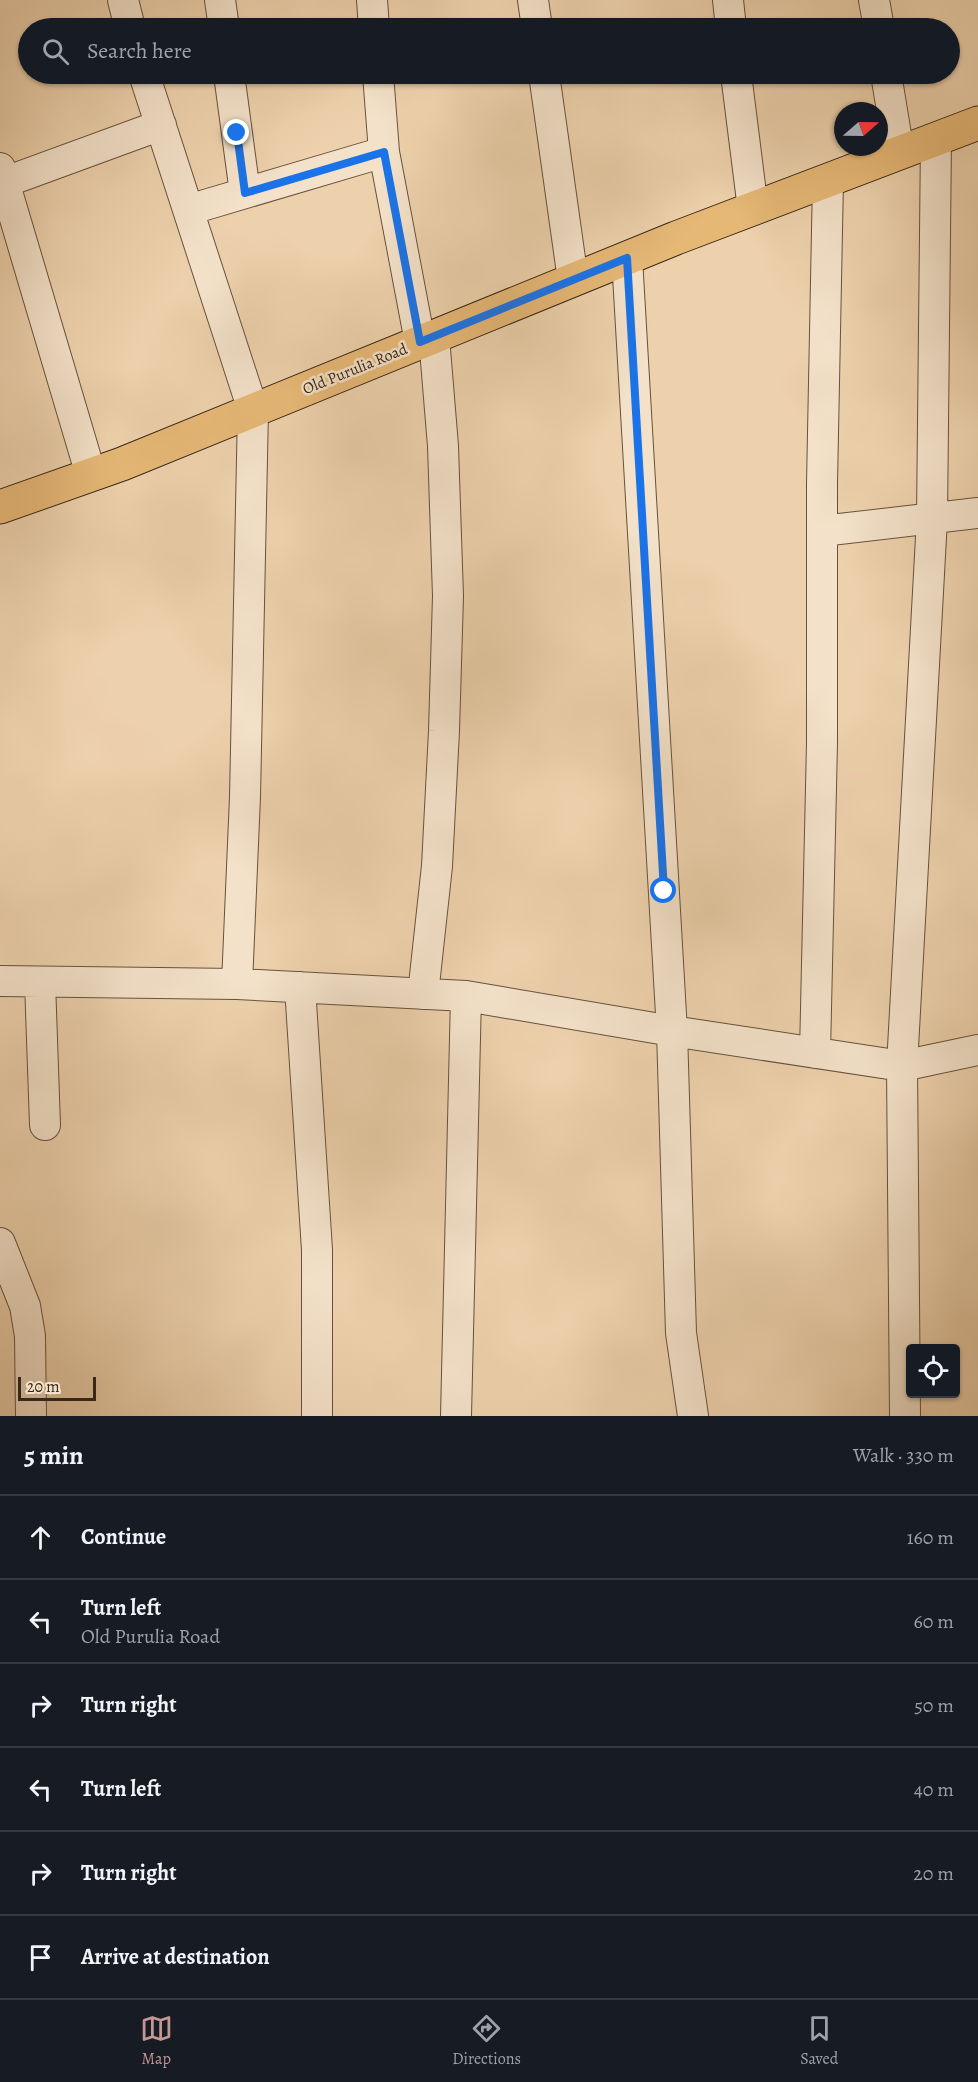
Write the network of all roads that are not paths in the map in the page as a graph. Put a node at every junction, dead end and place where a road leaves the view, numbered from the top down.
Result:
1 (123, 0) edge
2 (220, 0) edge
3 (372, 0) edge
4 (533, 0) edge
5 (728, 0) edge
6 (874, 0) edge
7 (128, 18) edge
8 (223, 18) edge
9 (373, 18) edge
10 (536, 18) edge
11 (730, 18) edge
12 (877, 18) edge
13 (147, 84) edge
14 (230, 84) edge
15 (379, 84) edge
16 (545, 84) edge
17 (737, 84) edge
18 (888, 84) edge
19 (978, 123) edge
20 (161, 125) junction
21 (936, 139) junction
22 (384, 152) junction
23 (899, 153) junction
24 (1, 178) edge
25 (828, 180) junction
26 (245, 193) junction
27 (753, 209) junction
28 (188, 210) junction
29 (627, 258) junction
30 (573, 280) junction
31 (427, 340) junction
32 (254, 410) junction
33 (91, 475) junction
34 (0, 507) edge
35 (978, 513) edge
36 (932, 519) junction
37 (822, 531) junction
38 (0, 981) edge
39 (40, 982) junction
40 (237, 984) junction
41 (300, 987) junction
42 (423, 994) junction
43 (466, 996) junction
44 (672, 1031) junction
45 (978, 1050) edge
46 (815, 1053) junction
47 (902, 1066) junction
48 (45, 1125) dead end
49 (0, 1243) edge
50 (31, 1416) edge
51 (317, 1416) edge
52 (456, 1416) edge
53 (693, 1416) edge
54 (906, 1416) edge

1 - 7 street
2 - 8 street
3 - 9 street
4 - 10 street
5 - 11 street
6 - 12 street
13 - 20 street
14 - 26 street
15 - 22 street
16 - 30 street
17 - 27 street
18 - 23 street
19 - 21 main road, Old Purulia Road
20 - 24 street
20 - 28 street
21 - 23 main road, Old Purulia Road
21 - 36 street
22 - 26 street
22 - 31 street
23 - 25 main road, Old Purulia Road
24 - 33 street
25 - 27 main road, Old Purulia Road
25 - 37 street
26 - 28 street
27 - 29 main road, Old Purulia Road
28 - 32 street
29 - 30 main road, Old Purulia Road
29 - 44 street
30 - 31 main road, Old Purulia Road
31 - 32 main road, Old Purulia Road
31 - 42 street
32 - 33 main road, Old Purulia Road
32 - 40 street
33 - 34 main road, Old Purulia Road
35 - 36 street
36 - 37 street
36 - 47 street
37 - 46 street
38 - 39 street
39 - 40 street
39 - 48 street
40 - 41 street
41 - 42 street
41 - 51 street
42 - 43 street
43 - 44 street
43 - 52 street
44 - 46 street
44 - 53 street
45 - 47 street
46 - 47 street
47 - 54 street
49 - 50 street

